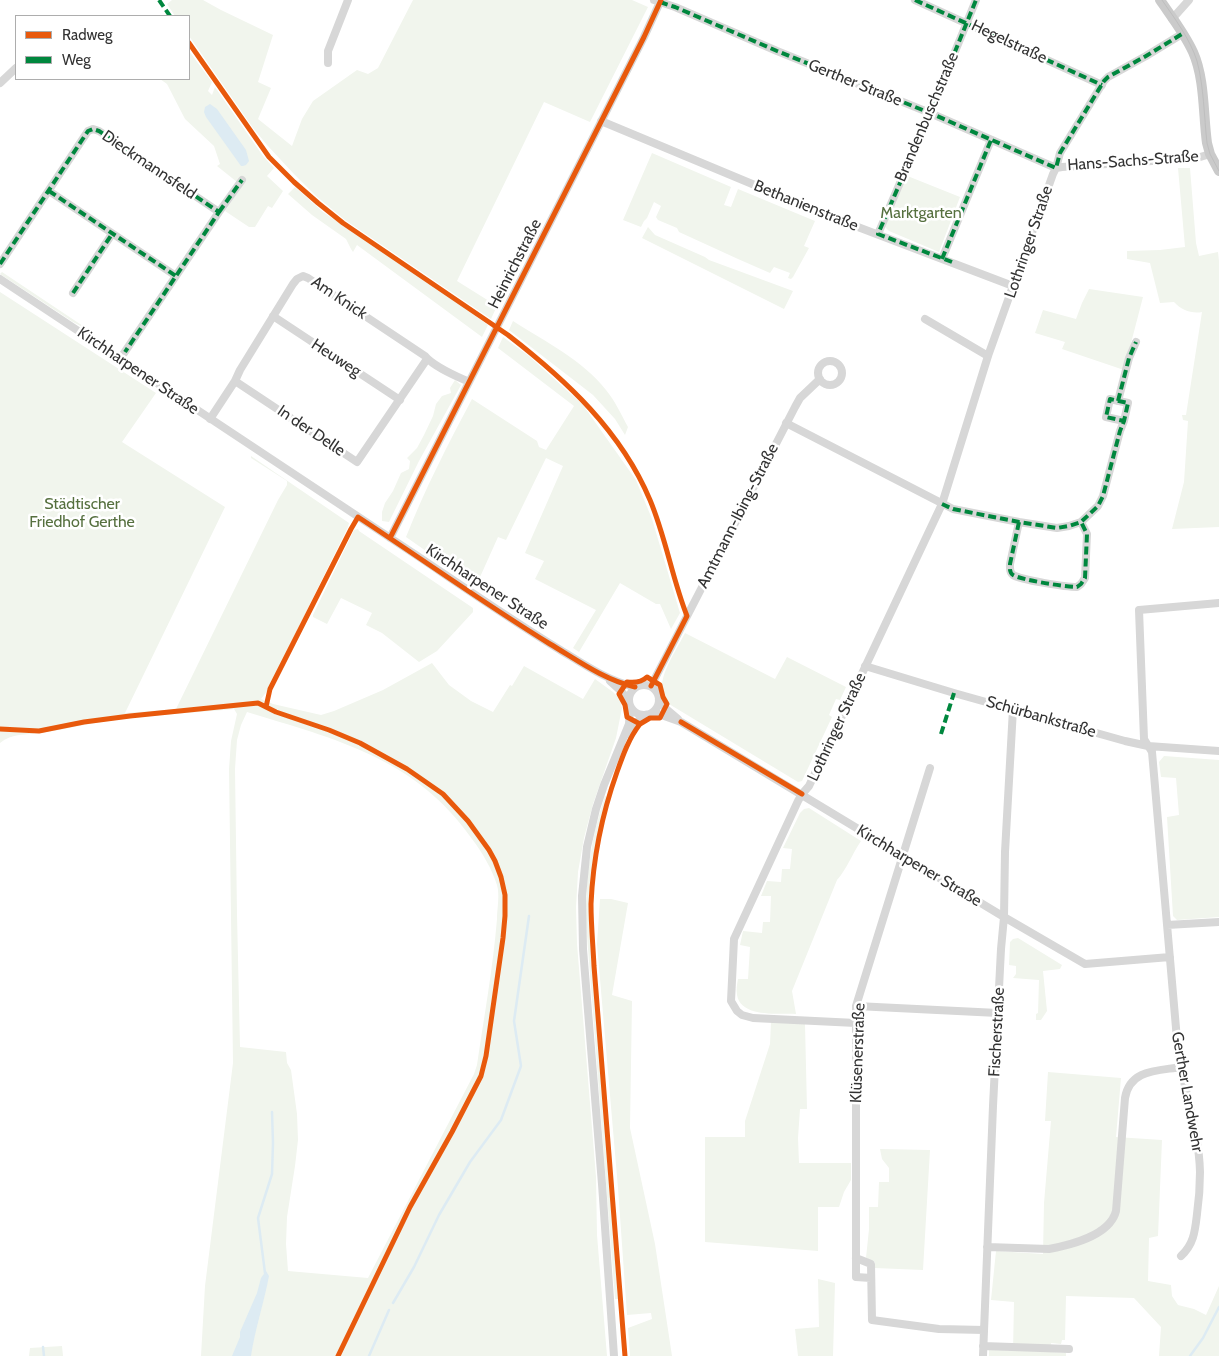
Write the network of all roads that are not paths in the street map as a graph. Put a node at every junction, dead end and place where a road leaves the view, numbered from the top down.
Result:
1 (348, 0) edge
2 (916, 0) edge
3 (976, 0) edge
4 (1160, 0) edge
5 (1189, 0) edge
6 (658, 1) edge
7 (1172, 18) junction
8 (967, 23) junction
9 (1182, 34) junction
10 (328, 63) dead end
11 (15, 69) edge
12 (0, 83) edge
13 (1102, 85) junction
14 (930, 113) junction
15 (601, 121) junction
16 (991, 140) junction
17 (1210, 154) junction
18 (1056, 168) junction
19 (1219, 171) edge
20 (242, 180) dead end
21 (49, 191) junction
22 (219, 212) junction
23 (112, 234) junction
24 (878, 234) junction
25 (942, 259) junction
26 (0, 264) edge
27 (176, 276) junction
28 (0, 279) edge
29 (1013, 286) junction
30 (73, 293) dead end
31 (273, 316) junction
32 (925, 319) dead end
33 (1136, 342) dead end
34 (988, 356) junction
35 (120, 359) junction
36 (427, 359) junction
37 (820, 379) dead end
38 (235, 381) junction
39 (469, 382) junction
40 (400, 400) junction
41 (1118, 401) junction
42 (210, 419) junction
43 (1124, 421) junction
44 (786, 424) junction
45 (942, 504) junction
46 (1019, 522) junction
47 (1081, 522) junction
48 (390, 538) junction
49 (1219, 603) edge
50 (866, 666) junction
51 (602, 675) junction
52 (651, 686) junction
53 (635, 687) junction
54 (659, 700) junction
55 (630, 704) junction
56 (1013, 709) junction
57 (649, 714) junction
58 (682, 722) junction
59 (620, 746) junction
60 (1148, 746) junction
61 (1219, 751) edge
62 (930, 768) dead end
63 (802, 794) junction
64 (903, 855) junction
65 (1004, 917) junction
66 (1219, 922) edge
67 (1167, 925) junction
68 (1170, 957) junction
69 (856, 1006) junction
70 (998, 1012) junction
71 (856, 1023) junction
72 (1180, 1067) junction
73 (987, 1247) junction
74 (1181, 1256) dead end
75 (856, 1258) junction
76 (871, 1278) junction
77 (984, 1330) junction
78 (983, 1346) junction
79 (1069, 1349) dead end
80 (614, 1356) edge
81 (982, 1356) edge

1 - 10 street
2 - 8 street, Hegelstraße
3 - 8 street, Brandenbuschstraße
4 - 7 main road
5 - 7 street
6 - 14 street, Gerther Straße
6 - 15 street, Heinrichstraße
7 - 9 main road
8 - 13 street, Hegelstraße
8 - 14 street, Brandenbuschstraße
9 - 13 street, Lothringer Straße
9 - 17 main road
11 - 12 street
13 - 18 street, Lothringer Straße
14 - 16 street, Gerther Straße
14 - 24 street, Brandenbuschstraße
15 - 24 street, Bethanienstraße
15 - 39 street, Heinrichstraße
16 - 18 street, Gerther Straße
16 - 25 street
17 - 18 street, Hans-Sachs-Straße
17 - 19 main road
18 - 29 street, Lothringer Straße
20 - 22 street
21 - 22 street, Dieckmannsfeld
21 - 23 street
21 - 26 street, Dieckmannsfeld
22 - 27 street
23 - 27 street
23 - 30 street
24 - 25 street, Bethanienstraße
25 - 29 street, Bethanienstraße
27 - 35 street
28 - 35 street, Kirchharpener Straße
29 - 34 street, Lothringer Straße
31 - 36 street, Am Knick
31 - 38 street, Am Knick
31 - 40 street, Heuweg
32 - 34 street
33 - 41 street
34 - 45 street, Lothringer Straße
35 - 42 street, Kirchharpener Straße
36 - 39 street, Am Knick
36 - 40 street, In der Delle
37 - 44 street, Amtmann-Ibing-Straße
38 - 40 street, In der Delle
38 - 42 street, Am Knick
39 - 48 street, Heinrichstraße
41 - 43 street
41 - 43 street
42 - 48 street, Kirchharpener Straße
43 - 47 street
44 - 45 street
44 - 52 street, Amtmann-Ibing-Straße
45 - 46 street
45 - 50 street, Lothringer Straße
46 - 47 street
46 - 47 street
48 - 51 street, Kirchharpener Straße
49 - 60 street, Gerther Landwehr
50 - 56 street, Schürbankstraße
50 - 63 street, Lothringer Straße
51 - 53 street, Kirchharpener Straße
51 - 55 street, Kirchharpener Straße
52 - 53 street
52 - 54 street
53 - 55 street
54 - 57 street
54 - 58 street, Kirchharpener Straße
55 - 57 street
55 - 59 street
56 - 60 street, Schürbankstraße
56 - 65 street, Fischerstraße
57 - 58 street, Kirchharpener Straße
57 - 59 street
58 - 63 street, Kirchharpener Straße
59 - 80 street
60 - 61 street, Schürbankstraße
60 - 67 street, Gerther Landwehr
62 - 64 street, Klüsenerstraße
63 - 64 street, Kirchharpener Straße
63 - 71 street, Lothringer Straße
64 - 65 street, Kirchharpener Straße
64 - 69 street, Klüsenerstraße
65 - 68 street, Kirchharpener Straße
65 - 70 street, Fischerstraße
66 - 67 street
67 - 68 street, Gerther Landwehr
68 - 72 street, Gerther Landwehr
69 - 70 street
69 - 71 street, Klüsenerstraße
70 - 73 street, Fischerstraße
71 - 75 street, Klüsenerstraße
72 - 73 street
72 - 74 street, Gerther Landwehr
73 - 77 street, Fischerstraße
75 - 76 street
75 - 76 street, Klüsenerstraße
76 - 77 street
77 - 78 street, Fischerstraße
78 - 79 street
78 - 81 street, Fischerstraße

